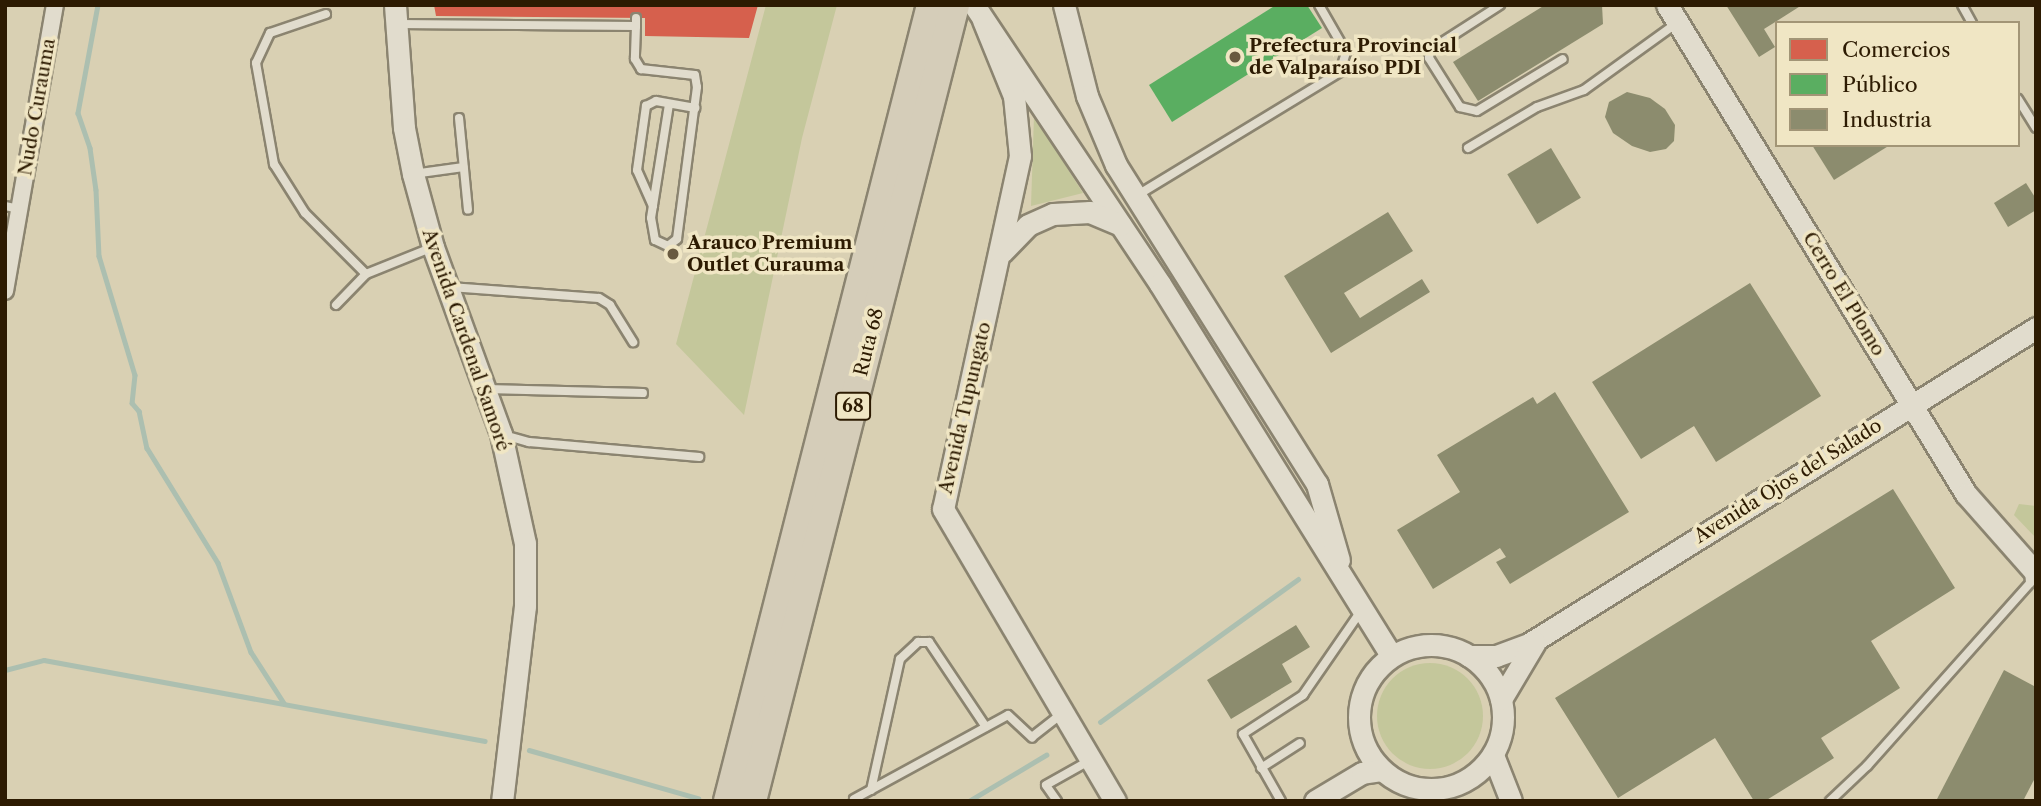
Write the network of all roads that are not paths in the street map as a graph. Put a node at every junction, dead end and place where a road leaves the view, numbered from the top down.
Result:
1 (55, 5) edge
2 (1064, 5) edge
3 (1319, 5) edge
4 (1500, 5) edge
5 (1962, 5) edge
6 (959, 9) edge
7 (326, 14) dead end
8 (1672, 14) edge
9 (396, 15) edge
10 (1971, 21) edge
11 (1563, 59) dead end
12 (2020, 102) edge
13 (669, 104) junction
14 (695, 108) junction
15 (459, 118) dead end
16 (2036, 128) edge
17 (1468, 148) dead end
18 (464, 167) junction
19 (414, 174) junction
20 (1134, 197) junction
21 (653, 206) junction
22 (12, 208) edge
23 (468, 210) dead end
24 (1122, 226) junction
25 (433, 247) junction
26 (1000, 253) junction
27 (366, 274) junction
28 (447, 287) junction
29 (5, 291) edge
30 (336, 305) dead end
31 (2036, 328) edge
32 (633, 342) dead end
33 (484, 389) junction
34 (643, 393) dead end
35 (1912, 404) junction
36 (501, 434) junction
37 (699, 457) dead end
38 (2032, 570) edge
39 (1348, 586) junction
40 (1362, 609) junction
41 (1540, 634) junction
42 (1392, 656) junction
43 (1469, 656) junction
44 (1501, 699) junction
45 (1063, 713) junction
46 (986, 727) junction
47 (1300, 743) dead end
48 (1493, 755) junction
49 (1091, 760) junction
50 (1261, 768) junction
51 (1381, 770) junction
52 (871, 790) junction
53 (1447, 795) edge
54 (854, 799) edge
55 (502, 801) edge
56 (728, 801) edge
57 (752, 801) edge
58 (1057, 801) edge
59 (1115, 801) edge
60 (1281, 801) edge
61 (1315, 801) edge
62 (1511, 801) edge
63 (1830, 801) edge

1 - 22 street, Nudo Curauma
2 - 20 main road
3 - 20 lane
4 - 11 lane
5 - 10 lane
6 - 24 main road
6 - 26 main road, Avenida Tupungato
6 - 56 highway, Ruta 68 / 68
6 - 57 highway, Ruta 68 / 68
7 - 27 lane
8 - 17 lane
8 - 35 main road, Cerro El Plomo
9 - 14 lane
9 - 19 main road, Avenida Cardenal Samoré
12 - 16 lane
13 - 14 lane
13 - 21 lane
13 - 21 lane
14 - 21 lane
15 - 18 lane
18 - 19 lane
18 - 23 lane
19 - 25 main road, Avenida Cardenal Samoré
20 - 39 main road
22 - 29 street, Nudo Curauma
24 - 26 main road
24 - 39 main road
25 - 27 lane
25 - 28 main road, Avenida Cardenal Samoré
26 - 45 main road, Avenida Tupungato
27 - 30 lane
28 - 32 lane
28 - 33 main road, Avenida Cardenal Samoré
31 - 35 main road, Avenida Ojos del Salado
33 - 34 lane
33 - 36 main road, Avenida Cardenal Samoré
35 - 38 main road, Cerro El Plomo
35 - 41 main road, Avenida Ojos del Salado
36 - 37 lane
36 - 55 main road, Avenida Cardenal Samoré
38 - 63 lane
39 - 40 main road
40 - 42 main road
40 - 50 lane
41 - 43 main road, Avenida Ojos del Salado
41 - 44 main road, Avenida Ojos del Salado
42 - 43 main road, Avenida Ojos del Salado
42 - 51 main road
43 - 44 main road
44 - 48 main road, Avenida Ojos del Salado
45 - 46 lane
45 - 49 main road, Avenida Tupungato
46 - 52 lane
46 - 52 lane
47 - 50 lane
48 - 53 main road
48 - 62 main road
49 - 58 lane
49 - 59 main road, Avenida Tupungato
50 - 60 lane
51 - 53 main road
51 - 61 main road
52 - 54 lane

